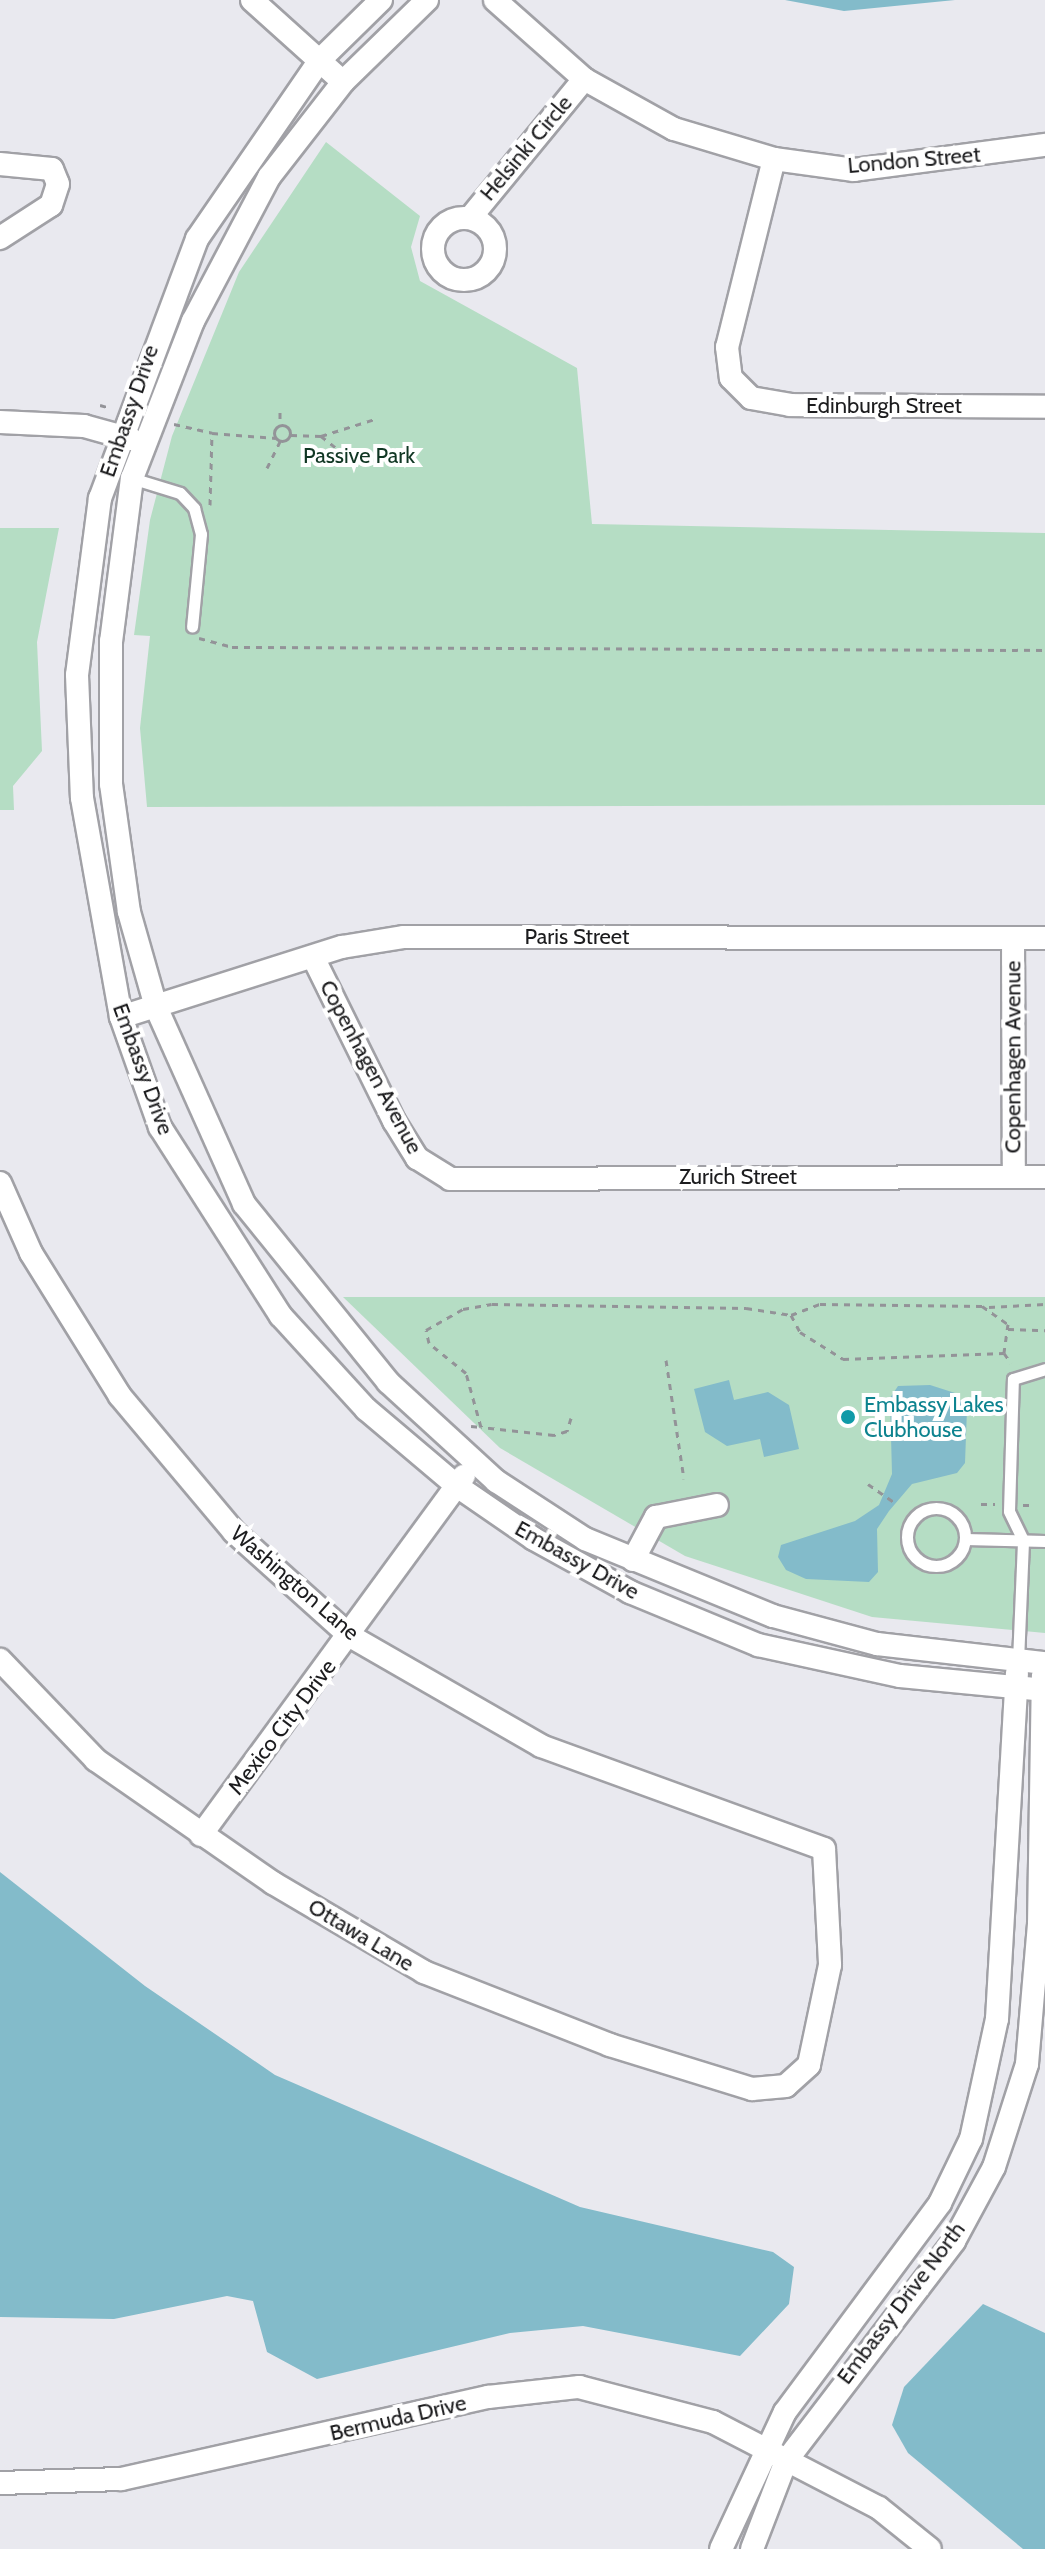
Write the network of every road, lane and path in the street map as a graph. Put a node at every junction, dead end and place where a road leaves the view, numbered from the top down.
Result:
1 (252, 0) edge
2 (381, 0) edge
3 (427, 0) edge
4 (495, 0) edge
5 (320, 60) junction
6 (584, 79) junction
7 (343, 82) junction
8 (1045, 145) edge
9 (774, 159) junction
10 (0, 164) edge
11 (470, 218) dead end
12 (0, 238) edge
13 (100, 405) dead end
14 (107, 407) dead end
15 (1045, 407) edge
16 (280, 412) dead end
17 (375, 419) dead end
18 (0, 422) edge
19 (174, 424) dead end
20 (281, 425) junction
21 (212, 433) junction
22 (118, 435) junction
23 (291, 435) junction
24 (321, 436) junction
25 (278, 439) junction
26 (144, 442) junction
27 (335, 447) dead end
28 (267, 468) dead end
29 (107, 471) junction
30 (132, 478) junction
31 (201, 534) junction
32 (192, 627) joint
33 (1045, 650) edge
34 (1013, 938) junction
35 (1045, 938) edge
36 (314, 959) junction
37 (156, 1007) junction
38 (121, 1017) junction
39 (432, 1172) joint
40 (1014, 1176) junction
41 (1045, 1177) edge
42 (0, 1183) edge
43 (1045, 1304) edge
44 (987, 1308) junction
45 (791, 1315) junction
46 (1008, 1329) junction
47 (1045, 1330) edge
48 (1004, 1353) junction
49 (666, 1360) dead end
50 (1045, 1369) edge
51 (1017, 1373) junction
52 (571, 1418) dead end
53 (471, 1426) dead end
54 (481, 1427) junction
55 (473, 1462) junction
56 (684, 1479) dead end
57 (868, 1484) dead end
58 (457, 1486) junction
59 (897, 1504) dead end
60 (717, 1505) dead end
61 (965, 1539) junction
62 (1023, 1540) junction
63 (1045, 1541) edge
64 (633, 1560) junction
65 (350, 1636) junction
66 (1045, 1657) edge
67 (0, 1660) edge
68 (1018, 1661) junction
69 (1044, 1663) edge
70 (1016, 1688) junction
71 (1043, 1690) edge
72 (201, 1835) junction
73 (786, 2086) joint
74 (764, 2449) junction
75 (786, 2461) junction
76 (0, 2483) edge
77 (721, 2549) edge
78 (752, 2549) edge
79 (930, 2549) edge

1 - 5 street
2 - 5 street, Embassy Drive
3 - 7 street, Embassy Drive
4 - 6 street, London Street
5 - 7 street
5 - 22 street, Embassy Drive
6 - 9 street, London Street
6 - 11 street, Helsinki Circle
7 - 26 street, Embassy Drive
8 - 9 street, London Street
9 - 15 street, Edinburgh Street
10 - 12 street
13 - 14 path
16 - 20 path
17 - 24 path
18 - 22 street
19 - 21 path
20 - 23 path
20 - 25 path
21 - 25 path
21 - 31 path
22 - 26 street
22 - 29 street, Embassy Drive
23 - 24 path
23 - 25 path
24 - 27 path
25 - 28 path
26 - 30 street, Embassy Drive
29 - 30 lane
29 - 38 street, Embassy Drive
30 - 31 lane
30 - 37 street, Embassy Drive
31 - 32 lane
32 - 33 path
34 - 35 street, Paris Street
34 - 36 street, Paris Street
34 - 40 street, Copenhagen Avenue
36 - 37 street, Paris Street
36 - 39 street, Copenhagen Avenue
37 - 38 street, Paris Street
37 - 55 street, Embassy Drive
38 - 58 street, Embassy Drive
39 - 40 street, Zurich Street
40 - 41 street, Zurich Street
42 - 65 street, Washington Lane
43 - 44 path
44 - 45 path
44 - 46 path
45 - 48 path
45 - 54 path
46 - 47 path
46 - 48 path
48 - 51 path
49 - 56 path
50 - 51 lane
51 - 62 lane
52 - 54 path
53 - 54 path
55 - 58 street, Mexico City Drive
55 - 64 street, Embassy Drive
57 - 59 path
58 - 65 street, Mexico City Drive
58 - 70 street, Embassy Drive
60 - 64 street
61 - 61 lane
61 - 62 lane
62 - 63 lane
62 - 68 lane
64 - 68 street, Embassy Drive
65 - 72 street, Mexico City Drive
65 - 73 street, Washington Lane
66 - 69 lane
67 - 72 street, Ottawa Lane
68 - 69 street, Embassy Drive
68 - 70 street, Embassy Drive North
69 - 71 street, Embassy Drive North
70 - 71 street, Embassy Drive
70 - 74 street, Embassy Drive North
71 - 75 street, Embassy Drive North
72 - 73 street, Ottawa Lane
74 - 75 street, Bermuda Drive
74 - 76 street, Bermuda Drive
74 - 77 street, Embassy Drive North
75 - 78 street, Embassy Drive North
75 - 79 street, Bermuda Drive

